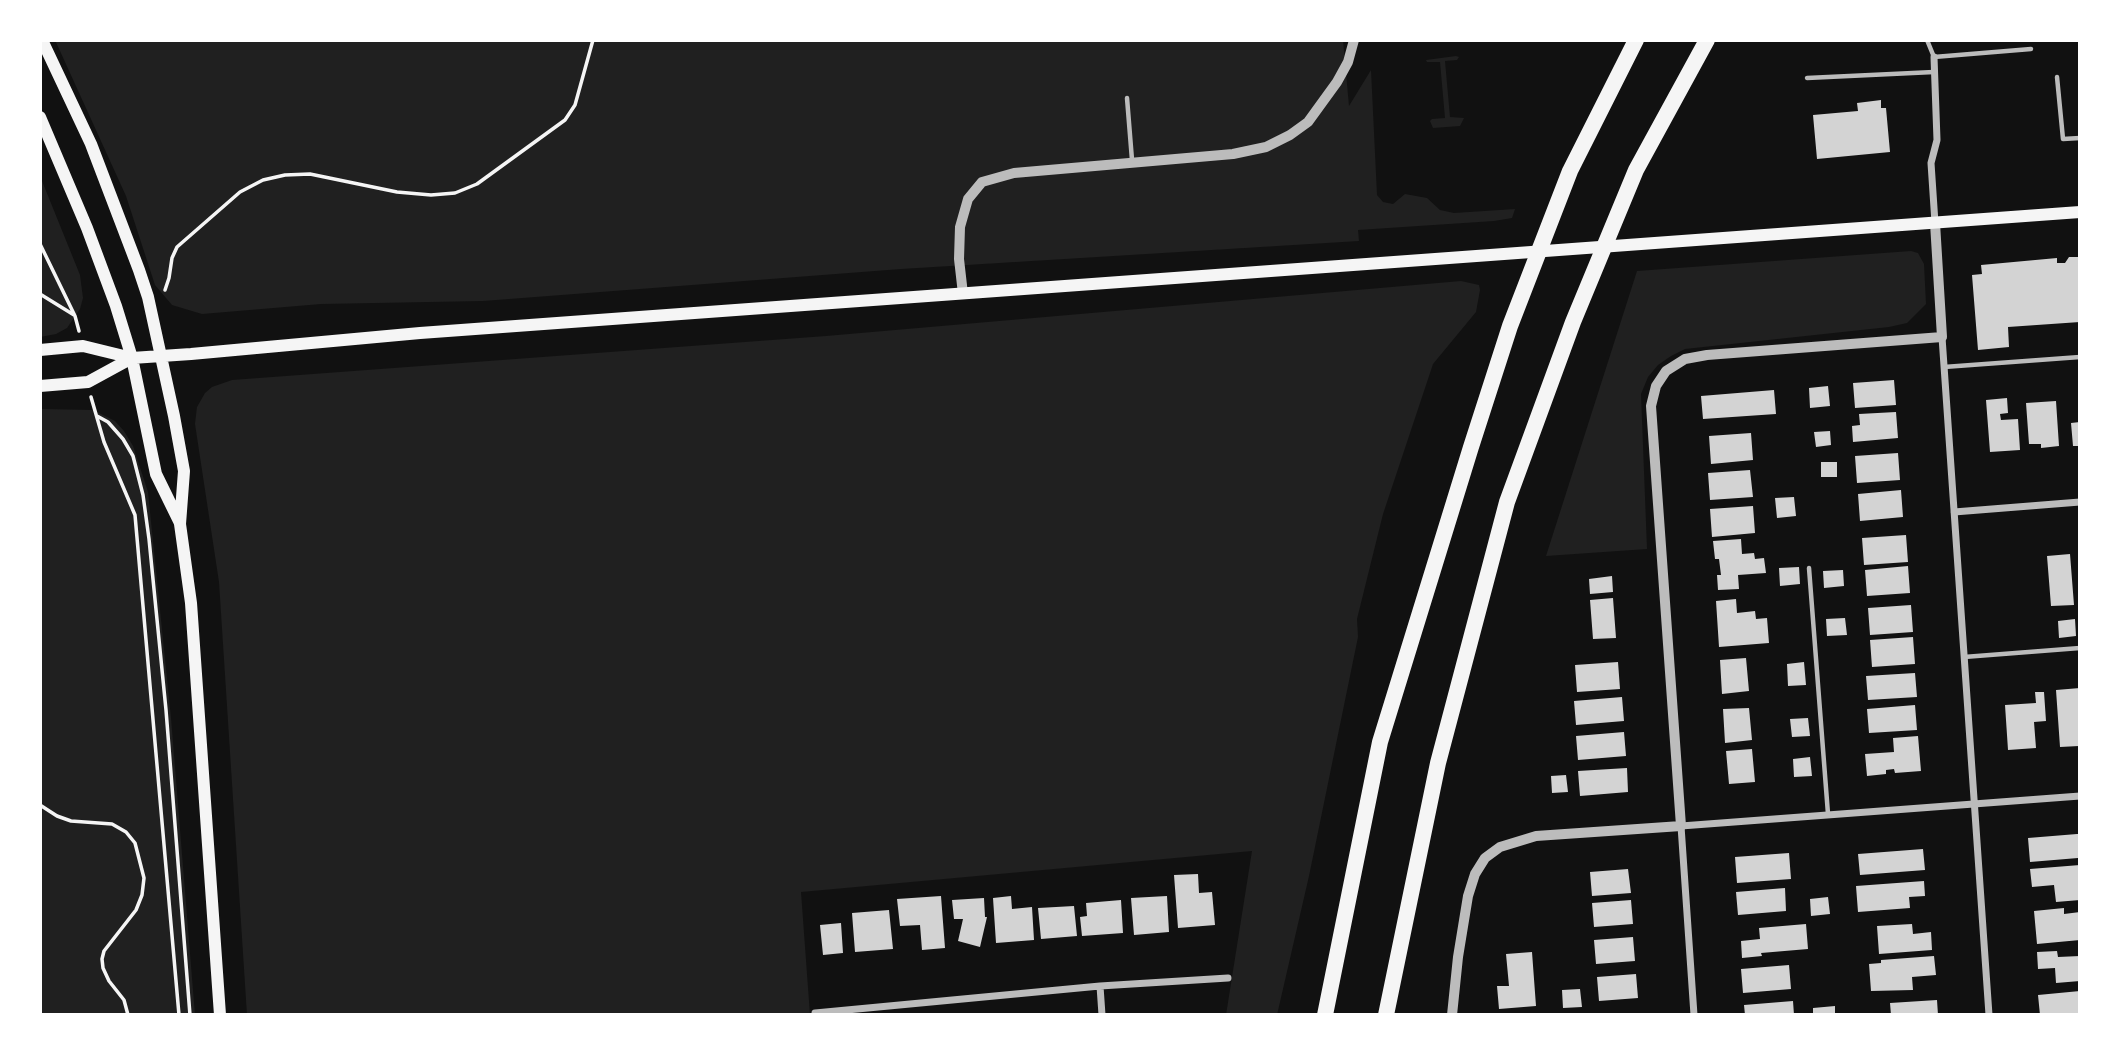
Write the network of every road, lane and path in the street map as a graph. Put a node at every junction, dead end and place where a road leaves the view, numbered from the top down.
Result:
1 (42, 40) edge
2 (593, 40) edge
3 (1354, 40) edge
4 (1636, 40) edge
5 (1707, 40) edge
6 (1927, 40) edge
7 (2031, 49) dead end
8 (1934, 57) junction
9 (1934, 72) junction
10 (2057, 77) dead end
11 (1807, 78) dead end
12 (1127, 98) dead end
13 (40, 117) edge
14 (2080, 138) edge
15 (1132, 163) junction
16 (2080, 212) edge
17 (1936, 223) junction
18 (40, 244) edge
19 (165, 290) dead end
20 (40, 293) edge
21 (963, 294) junction
22 (1942, 337) junction
23 (40, 350) edge
24 (162, 355) junction
25 (2080, 357) edge
26 (132, 358) junction
27 (1944, 367) junction
28 (40, 386) edge
29 (2080, 502) edge
30 (1954, 512) junction
31 (180, 524) junction
32 (1809, 568) dead end
33 (2080, 648) edge
34 (1964, 656) junction
35 (2080, 796) edge
36 (1974, 803) junction
37 (40, 805) edge
38 (1828, 814) junction
39 (1681, 826) junction
40 (1228, 978) dead end
41 (1100, 986) junction
42 (815, 1014) edge
43 (128, 1015) edge
44 (179, 1015) edge
45 (190, 1015) edge
46 (220, 1015) edge
47 (1102, 1015) edge
48 (1325, 1015) edge
49 (1386, 1015) edge
50 (1452, 1015) edge
51 (1694, 1015) edge
52 (1989, 1015) edge

1 - 24 main road
2 - 19 path
3 - 15 street
4 - 48 highway
5 - 49 highway
6 - 8 lane
7 - 8 lane
8 - 9 street
9 - 11 lane
9 - 17 street
10 - 14 lane
12 - 15 lane
13 - 26 main road
15 - 21 street
16 - 17 main road
17 - 21 main road
17 - 22 street
18 - 20 path
21 - 24 main road
22 - 27 street
22 - 39 street
23 - 26 main road
24 - 26 main road
24 - 31 main road
25 - 27 lane
26 - 28 main road
26 - 31 main road
27 - 30 street
29 - 30 street
30 - 34 street
31 - 46 main road
32 - 38 lane
33 - 34 lane
34 - 36 street
35 - 36 street
36 - 38 street
36 - 52 street
37 - 43 path
38 - 39 street
39 - 50 street
39 - 51 street
40 - 41 street
41 - 42 street
41 - 47 street
44 - 45 path

